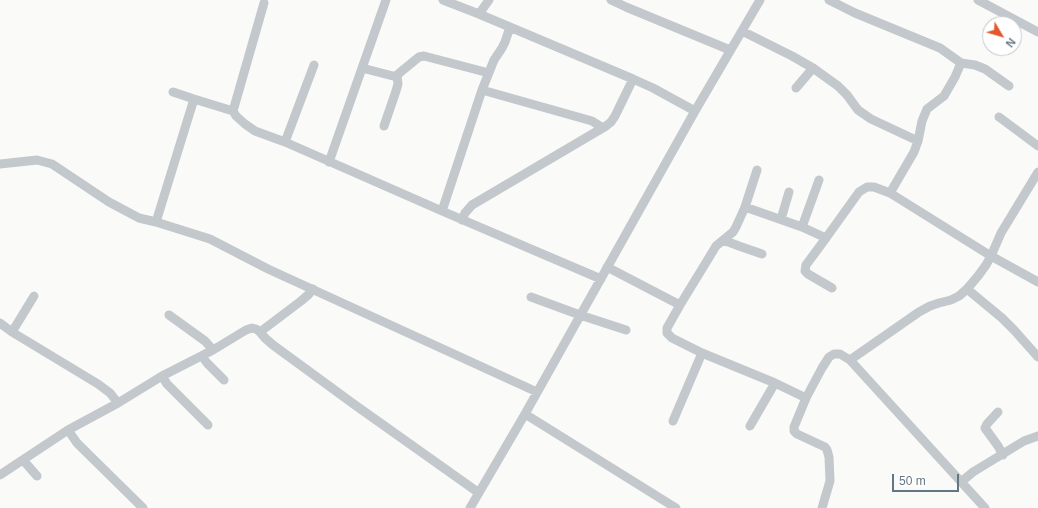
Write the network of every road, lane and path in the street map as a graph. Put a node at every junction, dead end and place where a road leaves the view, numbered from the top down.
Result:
1 (386, 0) edge
2 (443, 0) edge
3 (489, 0) edge
4 (611, 0) edge
5 (760, 0) edge
6 (829, 0) edge
7 (978, 0) edge
8 (264, 3) dead end
9 (479, 14) junction
10 (510, 27) junction
11 (742, 31) junction
12 (1038, 32) edge
13 (730, 50) junction
14 (961, 62) junction
15 (314, 66) dead end
16 (362, 68) junction
17 (813, 68) junction
18 (489, 73) junction
19 (397, 75) junction
20 (633, 79) junction
21 (1010, 86) dead end
22 (796, 88) dead end
23 (482, 90) junction
24 (173, 92) dead end
25 (194, 99) junction
26 (233, 111) junction
27 (695, 111) junction
28 (999, 117) dead end
29 (384, 126) dead end
30 (603, 128) junction
31 (918, 141) junction
32 (284, 142) junction
33 (1038, 146) edge
34 (328, 162) junction
35 (0, 164) edge
36 (757, 170) dead end
37 (1038, 172) edge
38 (819, 180) dead end
39 (790, 192) dead end
40 (890, 193) junction
41 (745, 207) junction
42 (442, 212) junction
43 (782, 219) junction
44 (462, 220) junction
45 (156, 222) junction
46 (802, 227) junction
47 (826, 238) junction
48 (723, 240) junction
49 (762, 254) dead end
50 (991, 256) junction
51 (607, 267) junction
52 (601, 279) junction
53 (1038, 282) edge
54 (832, 288) dead end
55 (313, 289) junction
56 (967, 289) junction
57 (34, 296) dead end
58 (531, 297) dead end
59 (680, 305) junction
60 (169, 315) dead end
61 (580, 315) junction
62 (0, 323) edge
63 (626, 330) dead end
64 (12, 332) junction
65 (260, 332) junction
66 (213, 350) junction
67 (702, 353) junction
68 (202, 356) junction
69 (1038, 357) edge
70 (850, 360) junction
71 (162, 376) junction
72 (224, 380) dead end
73 (775, 383) junction
74 (537, 392) junction
75 (806, 398) junction
76 (118, 403) junction
77 (998, 412) dead end
78 (524, 414) junction
79 (673, 421) dead end
80 (208, 425) dead end
81 (750, 426) dead end
82 (68, 430) junction
83 (1038, 436) edge
84 (1002, 454) junction
85 (23, 460) junction
86 (0, 475) edge
87 (36, 476) dead end
88 (961, 482) junction
89 (479, 493) junction
90 (143, 508) edge
91 (470, 508) edge
92 (676, 508) edge
93 (822, 508) edge
94 (985, 508) edge

1 - 16 street
2 - 9 street
3 - 9 street
4 - 13 street
5 - 11 street
6 - 14 street
7 - 12 street
8 - 26 street
9 - 10 street
10 - 18 street
10 - 20 street
11 - 13 street
11 - 17 street
13 - 27 street
14 - 21 street
14 - 31 street
15 - 32 street
16 - 19 street
16 - 34 street
17 - 22 street
17 - 31 street
18 - 19 street
18 - 23 street
19 - 29 street
20 - 27 street
20 - 30 street
23 - 30 street
23 - 42 street
24 - 25 street
25 - 26 street
25 - 45 street
26 - 32 street
27 - 51 street
28 - 33 street
30 - 44 street
31 - 40 street
32 - 34 street
34 - 42 street
35 - 45 street
36 - 41 street
37 - 50 street
38 - 46 street
39 - 43 street
40 - 47 street
40 - 50 street
41 - 43 street
41 - 48 street
42 - 44 street
43 - 46 street
44 - 52 street
45 - 55 street
46 - 47 street
47 - 54 street
48 - 49 street
48 - 59 street
50 - 53 street
50 - 56 street
51 - 52 street
51 - 59 street
52 - 61 street
55 - 65 street
55 - 74 street
56 - 69 street
56 - 70 street
57 - 64 street
58 - 61 street
59 - 67 street
60 - 66 street
61 - 63 street
61 - 74 street
62 - 64 street
64 - 76 street
65 - 66 street
65 - 89 street
66 - 68 street
67 - 73 street
67 - 79 street
68 - 71 street
68 - 72 street
70 - 75 street
70 - 88 street
71 - 76 street
71 - 80 street
73 - 75 street
73 - 81 street
74 - 78 street
75 - 93 street
76 - 82 street
77 - 84 street
78 - 89 street
78 - 92 street
82 - 85 street
82 - 90 street
83 - 84 street
84 - 88 street
85 - 86 street
85 - 87 street
88 - 94 street
89 - 91 street

